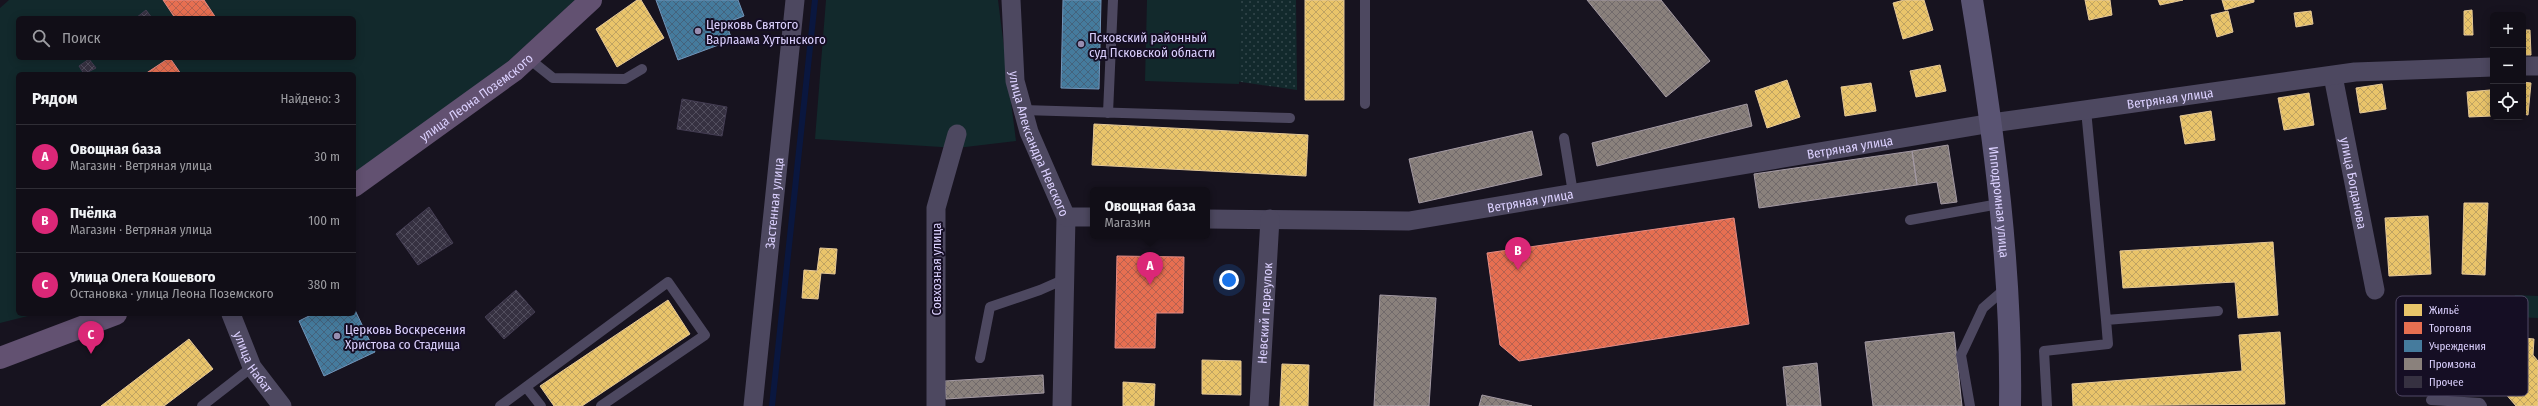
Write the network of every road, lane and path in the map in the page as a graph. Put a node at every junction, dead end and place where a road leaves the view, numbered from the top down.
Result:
1 (591, 0) edge
2 (795, 0) edge
3 (1011, 0) edge
4 (1113, 0) edge
5 (1365, 0) edge
6 (1972, 0) edge
7 (528, 58) junction
8 (2526, 66) edge
9 (2538, 66) edge
10 (2490, 67) edge
11 (642, 69) dead end
12 (2332, 76) junction
13 (1365, 104) dead end
14 (1023, 110) junction
15 (2086, 110) junction
16 (1108, 113) junction
17 (1290, 118) dead end
18 (1992, 123) junction
19 (957, 134) dead end
20 (1564, 138) dead end
21 (356, 185) edge
22 (1573, 193) junction
23 (1999, 204) junction
24 (1066, 217) junction
25 (1090, 217) edge
26 (1210, 219) edge
27 (1270, 219) junction
28 (1910, 220) dead end
29 (1065, 279) junction
30 (2006, 288) junction
31 (2375, 290) dead end
32 (2218, 311) dead end
33 (111, 316) edge
34 (232, 316) edge
35 (2106, 320) junction
36 (0, 358) edge
37 (980, 358) dead end
38 (252, 367) junction
39 (526, 387) junction
40 (2431, 400) dead end
41 (202, 406) edge
42 (282, 406) edge
43 (500, 406) edge
44 (540, 406) edge
45 (601, 406) edge
46 (753, 406) edge
47 (936, 406) edge
48 (1062, 406) edge
49 (1258, 406) edge
50 (1970, 406) edge
51 (2010, 406) edge
52 (2047, 406) edge
53 (2482, 406) edge

1 - 7 main road, улица Леона Поземского
2 - 46 street, Застенная улица
3 - 14 street, улица Александра Невского
4 - 16 lane
5 - 13 lane
6 - 18 main road, Ипподромная улица
7 - 11 lane
7 - 21 main road, улица Леона Поземского
8 - 9 street
10 - 12 street, Ветряная улица
12 - 15 street, Ветряная улица
12 - 31 street, улица Богданова
14 - 16 lane
14 - 24 street, улица Александра Невского
15 - 18 street, Ветряная улица
15 - 35 lane
16 - 17 lane
18 - 22 street, Ветряная улица
18 - 23 main road, Ипподромная улица
19 - 47 street, Совхозная улица
20 - 22 lane
22 - 27 street, Ветряная улица
23 - 28 lane
23 - 30 main road, Ипподромная улица
24 - 25 street
24 - 29 street, улица Александра Невского
26 - 27 street, Ветряная улица
27 - 49 street, Невский переулок
29 - 37 lane
29 - 48 street, улица Александра Невского
30 - 50 lane
30 - 51 main road, Ипподромная улица
32 - 35 lane
33 - 36 main road
34 - 38 street, улица Набат
35 - 52 lane
38 - 41 lane
38 - 42 street, улица Набат
39 - 43 lane
39 - 44 lane
39 - 45 lane
40 - 53 lane

